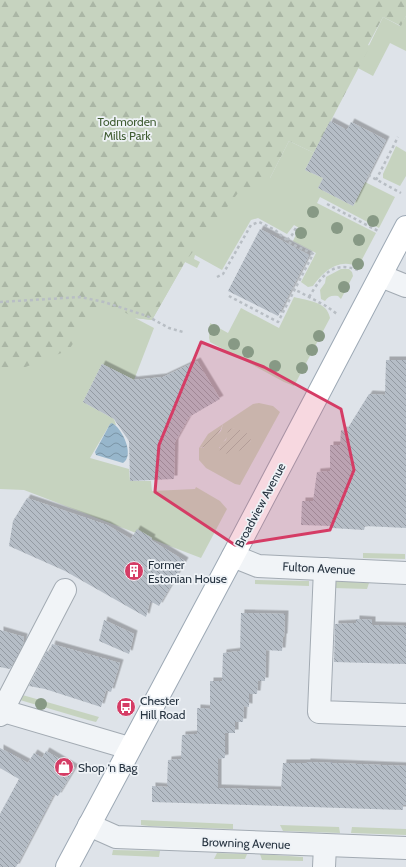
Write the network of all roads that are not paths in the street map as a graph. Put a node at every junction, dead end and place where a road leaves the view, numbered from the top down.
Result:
1 (406, 227) edge
2 (370, 273) junction
3 (406, 286) edge
4 (233, 556) junction
5 (325, 569) junction
6 (406, 572) edge
7 (65, 590) dead end
8 (1, 712) edge
9 (406, 715) edge
10 (130, 748) junction
11 (89, 825) junction
12 (406, 848) edge
13 (324, 856) edge
14 (66, 867) edge

1 - 2 main road, Broadview Avenue
2 - 3 street
2 - 4 main road, Broadview Avenue
4 - 5 street, Fulton Avenue
4 - 10 main road, Broadview Avenue
5 - 6 street, Fulton Avenue
5 - 9 street
7 - 8 street
8 - 10 street
10 - 11 main road, Broadview Avenue
11 - 13 street, Browning Avenue
11 - 14 main road, Broadview Avenue
12 - 13 street, Browning Avenue

